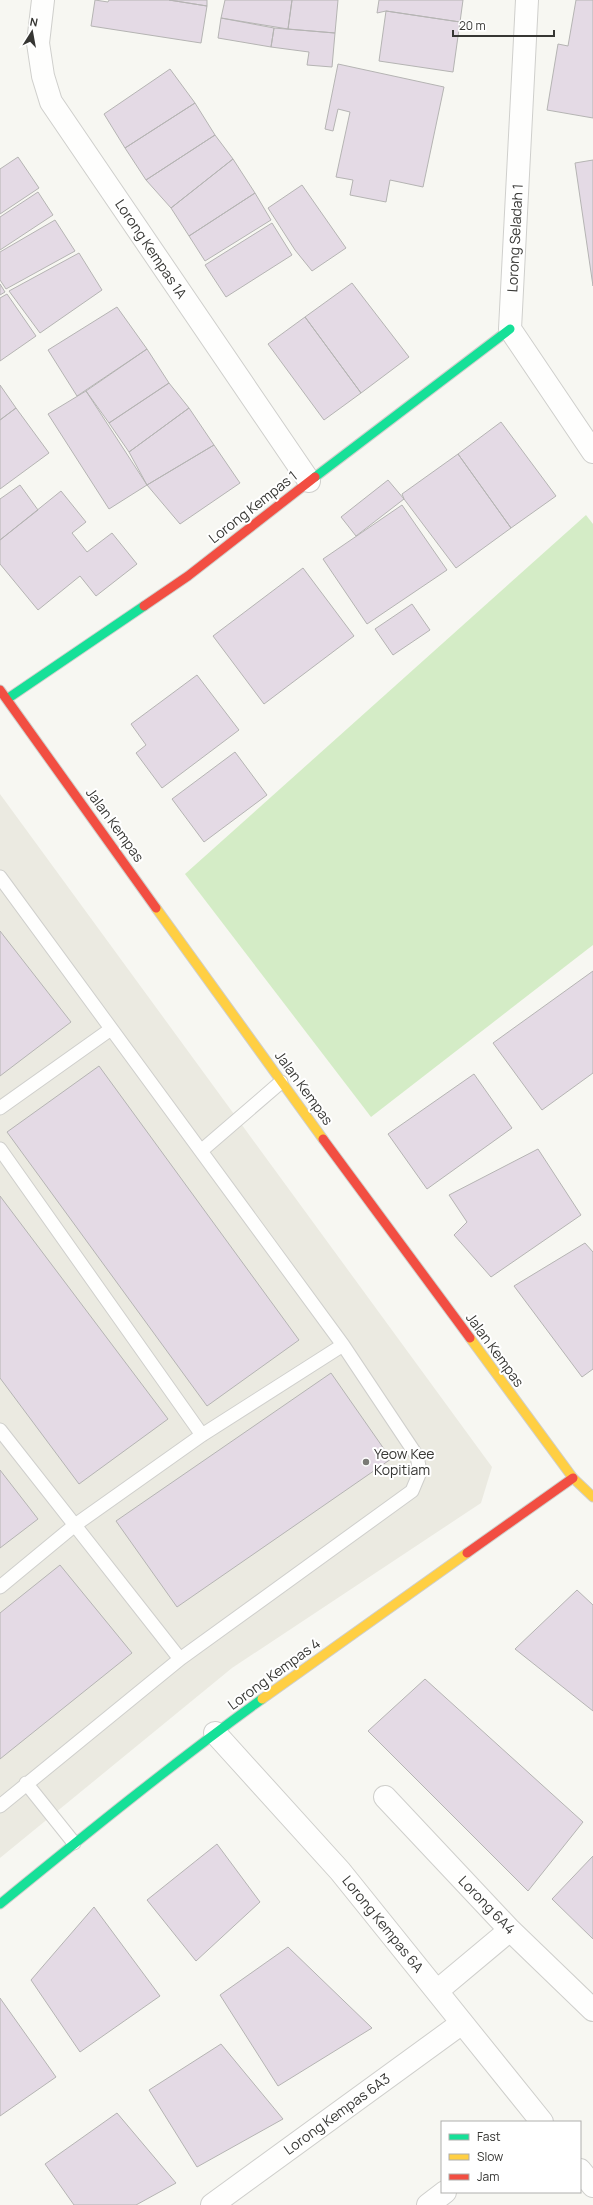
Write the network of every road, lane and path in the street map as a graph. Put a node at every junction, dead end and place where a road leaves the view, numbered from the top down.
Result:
1 (43, 0) edge
2 (527, 0) edge
3 (510, 329) junction
4 (593, 452) edge
5 (309, 481) junction
6 (0, 690) edge
7 (7, 699) junction
8 (0, 878) edge
9 (111, 1028) junction
10 (281, 1082) junction
11 (0, 1108) edge
12 (0, 1149) edge
13 (201, 1151) junction
14 (343, 1345) junction
15 (0, 1430) edge
16 (202, 1434) junction
17 (572, 1478) junction
18 (593, 1497) edge
19 (75, 1525) junction
20 (0, 1587) edge
21 (180, 1659) junction
22 (215, 1733) junction
23 (26, 1783) junction
24 (385, 1797) dead end
25 (0, 1806) edge
26 (74, 1843) junction
27 (0, 1904) edge
28 (510, 1930) junction
29 (437, 1991) junction
30 (593, 2010) edge
31 (462, 2023) junction
32 (540, 2121) edge
33 (581, 2171) edge
34 (593, 2186) edge
35 (444, 2193) edge
36 (212, 2205) edge
37 (428, 2205) edge

1 - 5 street, Lorong Kempas 1A
2 - 3 street, Lorong Seladah 1
3 - 4 street
3 - 5 street, Lorong Kempas 1
5 - 7 street, Lorong Kempas 1
6 - 7 street, Jalan Kempas
7 - 10 street, Jalan Kempas
8 - 9 lane
9 - 11 lane
9 - 13 lane
10 - 13 lane
10 - 17 street, Jalan Kempas
12 - 16 lane
13 - 14 lane
14 - 16 lane
14 - 21 lane
15 - 19 lane
16 - 19 lane
17 - 18 street, Jalan Kempas
17 - 22 street, Lorong Kempas 4
19 - 20 lane
19 - 21 lane
21 - 23 lane
22 - 26 street, Lorong Kempas 4
22 - 29 street, Lorong Kempas 6A
23 - 25 lane
23 - 26 lane
24 - 28 street, Lorong 6A4
26 - 27 street, Lorong Kempas 4
28 - 29 street
28 - 30 street, Lorong 6A4
29 - 31 street, Lorong Kempas 6A
31 - 32 street, Lorong Kempas 6A
31 - 36 street, Lorong Kempas 6A3
33 - 34 street
35 - 37 street

